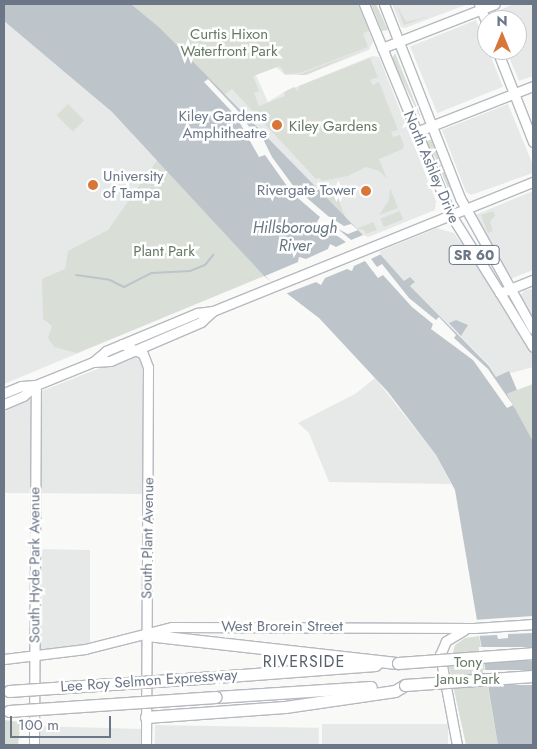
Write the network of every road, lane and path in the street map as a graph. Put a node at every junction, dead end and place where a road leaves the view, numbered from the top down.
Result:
1 (364, 4) edge
2 (384, 4) edge
3 (496, 4) edge
4 (480, 7) edge
5 (399, 41) junction
6 (382, 48) junction
7 (501, 60) edge
8 (533, 86) edge
9 (514, 94) junction
10 (434, 125) junction
11 (416, 132) junction
12 (533, 142) edge
13 (533, 182) edge
14 (466, 209) junction
15 (450, 215) junction
16 (533, 280) edge
17 (511, 289) junction
18 (500, 294) junction
19 (213, 311) junction
20 (533, 329) edge
21 (122, 344) junction
22 (533, 346) edge
23 (137, 349) junction
24 (93, 362) junction
25 (36, 386) junction
26 (4, 393) edge
27 (4, 404) edge
28 (533, 624) edge
29 (474, 628) junction
30 (147, 635) junction
31 (533, 653) edge
32 (34, 658) junction
33 (4, 659) edge
34 (398, 663) junction
35 (533, 676) edge
36 (405, 685) junction
37 (6, 691) edge
38 (6, 712) edge
39 (146, 717) junction
40 (34, 745) edge
41 (146, 745) edge
42 (456, 745) edge

1 - 6 main road, North Ashley Drive
2 - 5 main road
3 - 4 main road
4 - 5 main road
5 - 6 main road
5 - 10 main road
6 - 11 main road, North Ashley Drive
7 - 9 main road
8 - 9 main road
9 - 10 main road
9 - 12 main road
10 - 11 main road
10 - 14 main road
11 - 15 main road, North Ashley Drive
13 - 14 main road
14 - 15 main road
14 - 17 main road
15 - 18 main road, North Ashley Drive / SR 60
15 - 19 main road
16 - 17 main road
17 - 18 main road
17 - 20 main road
18 - 22 main road, North Ashley Drive
19 - 21 main road
19 - 23 main road
21 - 23 main road
21 - 24 main road
23 - 24 main road
23 - 30 main road, South Plant Avenue
24 - 25 main road
25 - 26 main road
25 - 27 main road
25 - 32 main road, South Hyde Park Avenue
28 - 29 main road, West Brorein Street
29 - 30 main road, West Brorein Street
29 - 42 main road
30 - 32 main road, West Brorein Street
30 - 34 highway
30 - 39 main road, South Plant Avenue
31 - 34 highway, Lee Roy Selmon Expressway, bridge
32 - 33 main road, West Brorein Street
32 - 40 main road, South Hyde Park Avenue
34 - 37 highway, Lee Roy Selmon Expressway, bridge
35 - 36 highway, Lee Roy Selmon Expressway, bridge
36 - 38 highway, Lee Roy Selmon Expressway, bridge
36 - 39 highway
39 - 41 main road, South Plant Avenue

